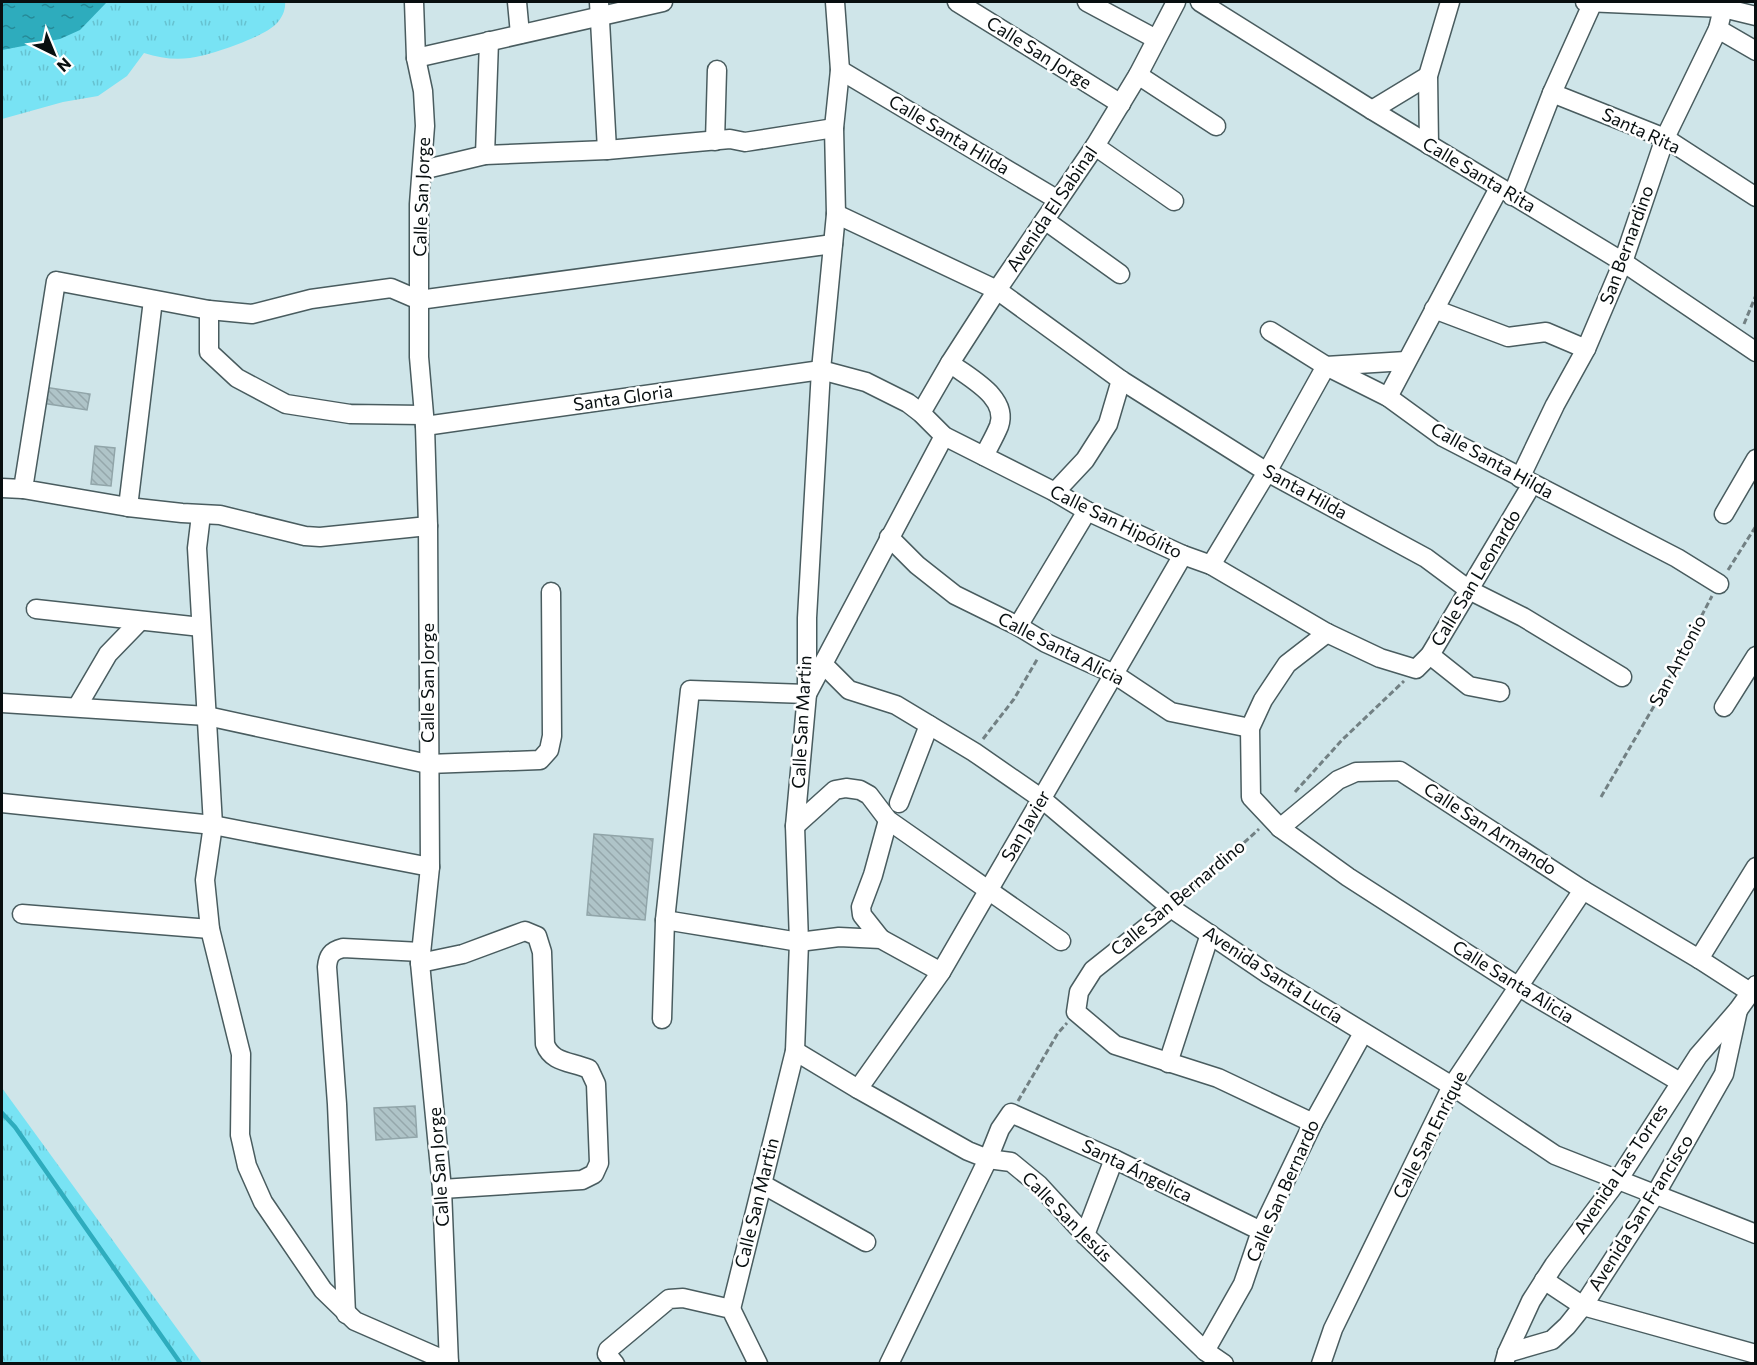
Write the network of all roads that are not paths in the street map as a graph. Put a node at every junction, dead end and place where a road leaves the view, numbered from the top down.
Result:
1 (414, 2) edge
2 (517, 2) edge
3 (663, 2) edge
4 (835, 2) edge
5 (957, 2) edge
6 (1087, 2) edge
7 (1176, 2) edge
8 (1200, 2) edge
9 (1450, 2) edge
10 (1585, 2) edge
11 (1593, 2) edge
12 (1630, 2) edge
13 (1722, 5) edge
14 (599, 9) edge
15 (1755, 16) edge
16 (1718, 29) junction
17 (520, 34) junction
18 (1156, 39) junction
19 (489, 41) junction
20 (1755, 51) edge
21 (416, 58) junction
22 (717, 69) dead end
23 (840, 70) junction
24 (1138, 75) junction
25 (1428, 75) junction
26 (1552, 93) junction
27 (1120, 104) junction
28 (1372, 110) junction
29 (1216, 126) dead end
30 (834, 128) junction
31 (1665, 138) junction
32 (715, 141) junction
33 (1429, 145) junction
34 (1095, 146) junction
35 (608, 150) junction
36 (485, 155) junction
37 (422, 170) junction
38 (1506, 192) junction
39 (1755, 197) edge
40 (1058, 200) junction
41 (1174, 201) dead end
42 (836, 214) junction
43 (1046, 221) junction
44 (833, 244) junction
45 (1623, 262) junction
46 (1120, 274) dead end
47 (998, 290) junction
48 (153, 300) junction
49 (419, 300) junction
50 (1434, 309) junction
51 (209, 310) junction
52 (1270, 331) dead end
53 (1586, 349) junction
54 (1755, 352) edge
55 (1406, 361) junction
56 (950, 363) junction
57 (1326, 366) junction
58 (821, 370) junction
59 (1121, 380) junction
60 (1388, 397) junction
61 (921, 413) junction
62 (424, 421) junction
63 (944, 435) junction
64 (984, 456) junction
65 (1755, 459) edge
66 (1268, 472) junction
67 (1526, 481) junction
68 (2, 488) edge
69 (23, 489) junction
70 (1055, 492) junction
71 (128, 507) junction
72 (1088, 511) junction
73 (1724, 514) dead end
74 (201, 515) junction
75 (428, 526) junction
76 (889, 537) junction
77 (1183, 555) junction
78 (1211, 565) junction
79 (1719, 584) road end
80 (1469, 590) junction
81 (551, 592) dead end
82 (36, 609) dead end
83 (807, 618) junction
84 (140, 621) junction
85 (1018, 626) junction
86 (201, 627) junction
87 (1327, 633) junction
88 (836, 637) junction
89 (1430, 655) junction
90 (1755, 656) edge
91 (823, 664) junction
92 (1416, 669) joint
93 (1114, 674) junction
94 (1623, 677) dead end
95 (1500, 692) dead end
96 (807, 694) junction
97 (2, 703) edge
98 (76, 707) junction
99 (1724, 707) dead end
100 (207, 716) junction
101 (929, 725) junction
102 (1250, 728) junction
103 (428, 764) junction
104 (869, 795) junction
105 (1042, 799) junction
106 (2, 803) edge
107 (899, 803) junction
108 (888, 820) junction
109 (1276, 823) junction
110 (213, 825) junction
111 (795, 826) junction
112 (909, 835) junction
113 (430, 867) junction
114 (1755, 867) edge
115 (1583, 890) junction
116 (989, 891) junction
117 (1171, 908) junction
118 (22, 914) dead end
119 (665, 920) junction
120 (210, 929) junction
121 (1210, 934) junction
122 (881, 939) junction
123 (1061, 941) dead end
124 (799, 942) junction
125 (421, 958) junction
126 (1699, 959) junction
127 (942, 972) junction
128 (1519, 987) junction
129 (1753, 989) edge
130 (1737, 1010) junction
131 (662, 1019) dead end
132 (1363, 1033) junction
133 (795, 1051) junction
134 (1698, 1056) junction
135 (1168, 1063) junction
136 (1724, 1074) junction
137 (1680, 1082) junction
138 (1452, 1086) junction
139 (858, 1089) junction
140 (1313, 1123) junction
141 (988, 1159) junction
142 (1114, 1159) junction
143 (1618, 1180) junction
144 (762, 1184) junction
145 (442, 1189) junction
146 (1656, 1195) junction
147 (1261, 1231) junction
148 (1755, 1234) edge
149 (1085, 1235) junction
150 (866, 1242) dead end
151 (1544, 1280) junction
152 (1583, 1306) junction
153 (731, 1309) junction
154 (346, 1314) junction
155 (1206, 1351) junction
156 (1755, 1354) edge
157 (1506, 1358) edge
158 (449, 1363) edge
159 (615, 1364) edge
160 (758, 1364) edge
161 (889, 1364) edge
162 (1224, 1364) edge
163 (1321, 1364) edge

1 - 21 street, Calle San Jorge
2 - 17 street
3 - 14 street
4 - 23 street, Calle San Martin
5 - 27 street, Calle San Jorge
6 - 18 street
7 - 18 street, Avenida El Sabinal
8 - 28 street, Calle Santa Rita
9 - 25 street
10 - 11 street
11 - 12 street
11 - 26 street
12 - 13 street
13 - 15 street
13 - 16 street, San Bernardino
14 - 17 street
14 - 35 street
16 - 20 street
16 - 31 street, San Bernardino
17 - 19 street
18 - 24 street, Avenida El Sabinal
19 - 21 street
19 - 36 street
21 - 37 street, Calle San Jorge
22 - 32 street
23 - 30 street, Calle San Martin
23 - 40 street, Calle Santa Hilda
24 - 27 street, Avenida El Sabinal
24 - 29 street
25 - 28 street
25 - 33 street
26 - 31 street, Santa Rita
26 - 38 street
27 - 34 street, Avenida El Sabinal
28 - 33 street, Calle Santa Rita
30 - 32 street
30 - 42 street, Calle San Martin
31 - 39 street, Santa Rita
31 - 45 street, San Bernardino
32 - 35 street
33 - 38 street, Calle Santa Rita
34 - 40 street, Avenida El Sabinal
34 - 41 street
35 - 36 street
36 - 37 street
37 - 49 street, Calle San Jorge
38 - 45 street, Calle Santa Rita
38 - 50 street
40 - 43 street, Avenida El Sabinal
42 - 44 street, Calle San Martin
42 - 47 street, Santa Hilda
43 - 46 street
43 - 47 street, Avenida El Sabinal
44 - 49 street
44 - 58 street, Calle San Martin
45 - 53 street, San Bernardino
45 - 54 street, Calle Santa Rita
47 - 56 street, Avenida El Sabinal
47 - 59 street, Santa Hilda
48 - 51 street
48 - 69 street
48 - 71 street
49 - 51 street
49 - 62 street, Calle San Jorge
50 - 53 street
50 - 55 street
51 - 62 street, Santa Gloria
52 - 57 street, Calle Santa Hilda
53 - 67 street, San Bernardino
55 - 57 street
55 - 60 street
56 - 61 street, Avenida El Sabinal
56 - 64 street
57 - 60 street, Calle Santa Hilda
57 - 66 street
58 - 61 street, Calle San Hipólito
58 - 62 street, Santa Gloria
58 - 83 street, Calle San Martin
59 - 66 street, Santa Hilda
59 - 70 street
60 - 67 street, Calle Santa Hilda
61 - 63 street, Calle San Hipólito
62 - 75 street, Calle San Jorge
63 - 64 street, Calle San Hipólito
63 - 76 street
64 - 70 street, Calle San Hipólito
65 - 73 street
66 - 78 street
66 - 80 street, Santa Hilda
67 - 79 street, Calle Santa Hilda
67 - 80 street, Calle San Leonardo
68 - 69 street
69 - 71 street
70 - 72 street, Calle San Hipólito
71 - 74 street
72 - 77 street, Calle San Hipólito
72 - 85 street
74 - 75 street
74 - 86 street
75 - 103 street, Calle San Jorge
76 - 85 street, Calle Santa Alicia
76 - 88 street
77 - 78 street, Calle San Hipólito
77 - 93 street, San Javier
78 - 87 street, Calle San Hipólito
80 - 89 street, Calle San Leonardo
80 - 94 street, Santa Hilda
81 - 103 street
82 - 84 street
83 - 88 street
83 - 96 street, Calle San Martin
84 - 86 street
84 - 98 street
85 - 93 street, Calle Santa Alicia
86 - 100 street
87 - 92 street, Calle San Hipólito
87 - 102 street
88 - 91 street
89 - 92 street, Calle San Leonardo
89 - 95 street
90 - 99 street
91 - 96 street
91 - 101 street, Avenida Santa Lucía
93 - 102 street, Calle Santa Alicia
93 - 105 street, San Javier
96 - 111 street, Calle San Martin
96 - 119 street
97 - 98 street
98 - 100 street
100 - 103 street
100 - 110 street
101 - 105 street, Avenida Santa Lucía
101 - 107 street
102 - 109 street, Calle Santa Alicia
103 - 113 street, Calle San Jorge
104 - 107 street
104 - 108 street
104 - 111 street
105 - 116 street, San Javier
105 - 117 street, Avenida Santa Lucía
106 - 110 street
107 - 112 street
108 - 112 street
108 - 122 street
109 - 115 street, Calle San Armando
109 - 128 street, Calle Santa Alicia
110 - 113 street
110 - 120 street
111 - 124 street, Calle San Martin
112 - 116 street
113 - 125 street, Calle San Jorge
114 - 126 street
115 - 126 street, Calle San Armando
115 - 128 street, Calle San Enrique
116 - 123 street
116 - 127 street, San Javier
117 - 121 street, Avenida Santa Lucía
117 - 135 street, Calle San Bernardino
118 - 120 street
119 - 124 street
119 - 131 street
120 - 154 street
121 - 132 street, Avenida Santa Lucía
121 - 135 street
122 - 124 street
122 - 127 street
124 - 133 street, Calle San Martin
125 - 145 street, Calle San Jorge
125 - 145 street
125 - 154 street
126 - 129 street, Calle San Armando
127 - 139 street, San Javier
128 - 137 street, Calle Santa Alicia
128 - 138 street, Calle San Enrique
129 - 130 street, Avenida Las Torres
130 - 134 street, Avenida Las Torres
130 - 136 street, Avenida San Francisco
132 - 138 street, Avenida Santa Lucía
132 - 140 street, Calle San Bernardo
133 - 139 street, Calle San Jesús
133 - 144 street, Calle San Martin
134 - 136 street
134 - 137 street, Avenida Las Torres
135 - 140 street
136 - 146 street, Avenida San Francisco
137 - 143 street, Avenida Las Torres
138 - 143 street, Avenida Santa Lucía
138 - 163 street, Calle San Enrique
139 - 141 street, Calle San Jesús
140 - 147 street, Calle San Bernardo
141 - 142 street, Santa Ángelica
141 - 149 street, Calle San Jesús
141 - 161 street
142 - 147 street, Santa Ángelica
142 - 149 street
143 - 146 street, Avenida Santa Lucía
143 - 151 street, Avenida Las Torres
144 - 150 street
144 - 153 street, Calle San Martin
145 - 158 street, Calle San Jorge
146 - 148 street, Avenida Santa Lucía
146 - 152 street, Avenida San Francisco
147 - 155 street, Calle San Bernardo
149 - 155 street, Calle San Jesús
151 - 152 street
151 - 157 street, Avenida Las Torres
152 - 156 street
152 - 157 street, Avenida San Francisco
153 - 159 street
153 - 160 street
154 - 158 street
155 - 162 street, Calle San Jesús

